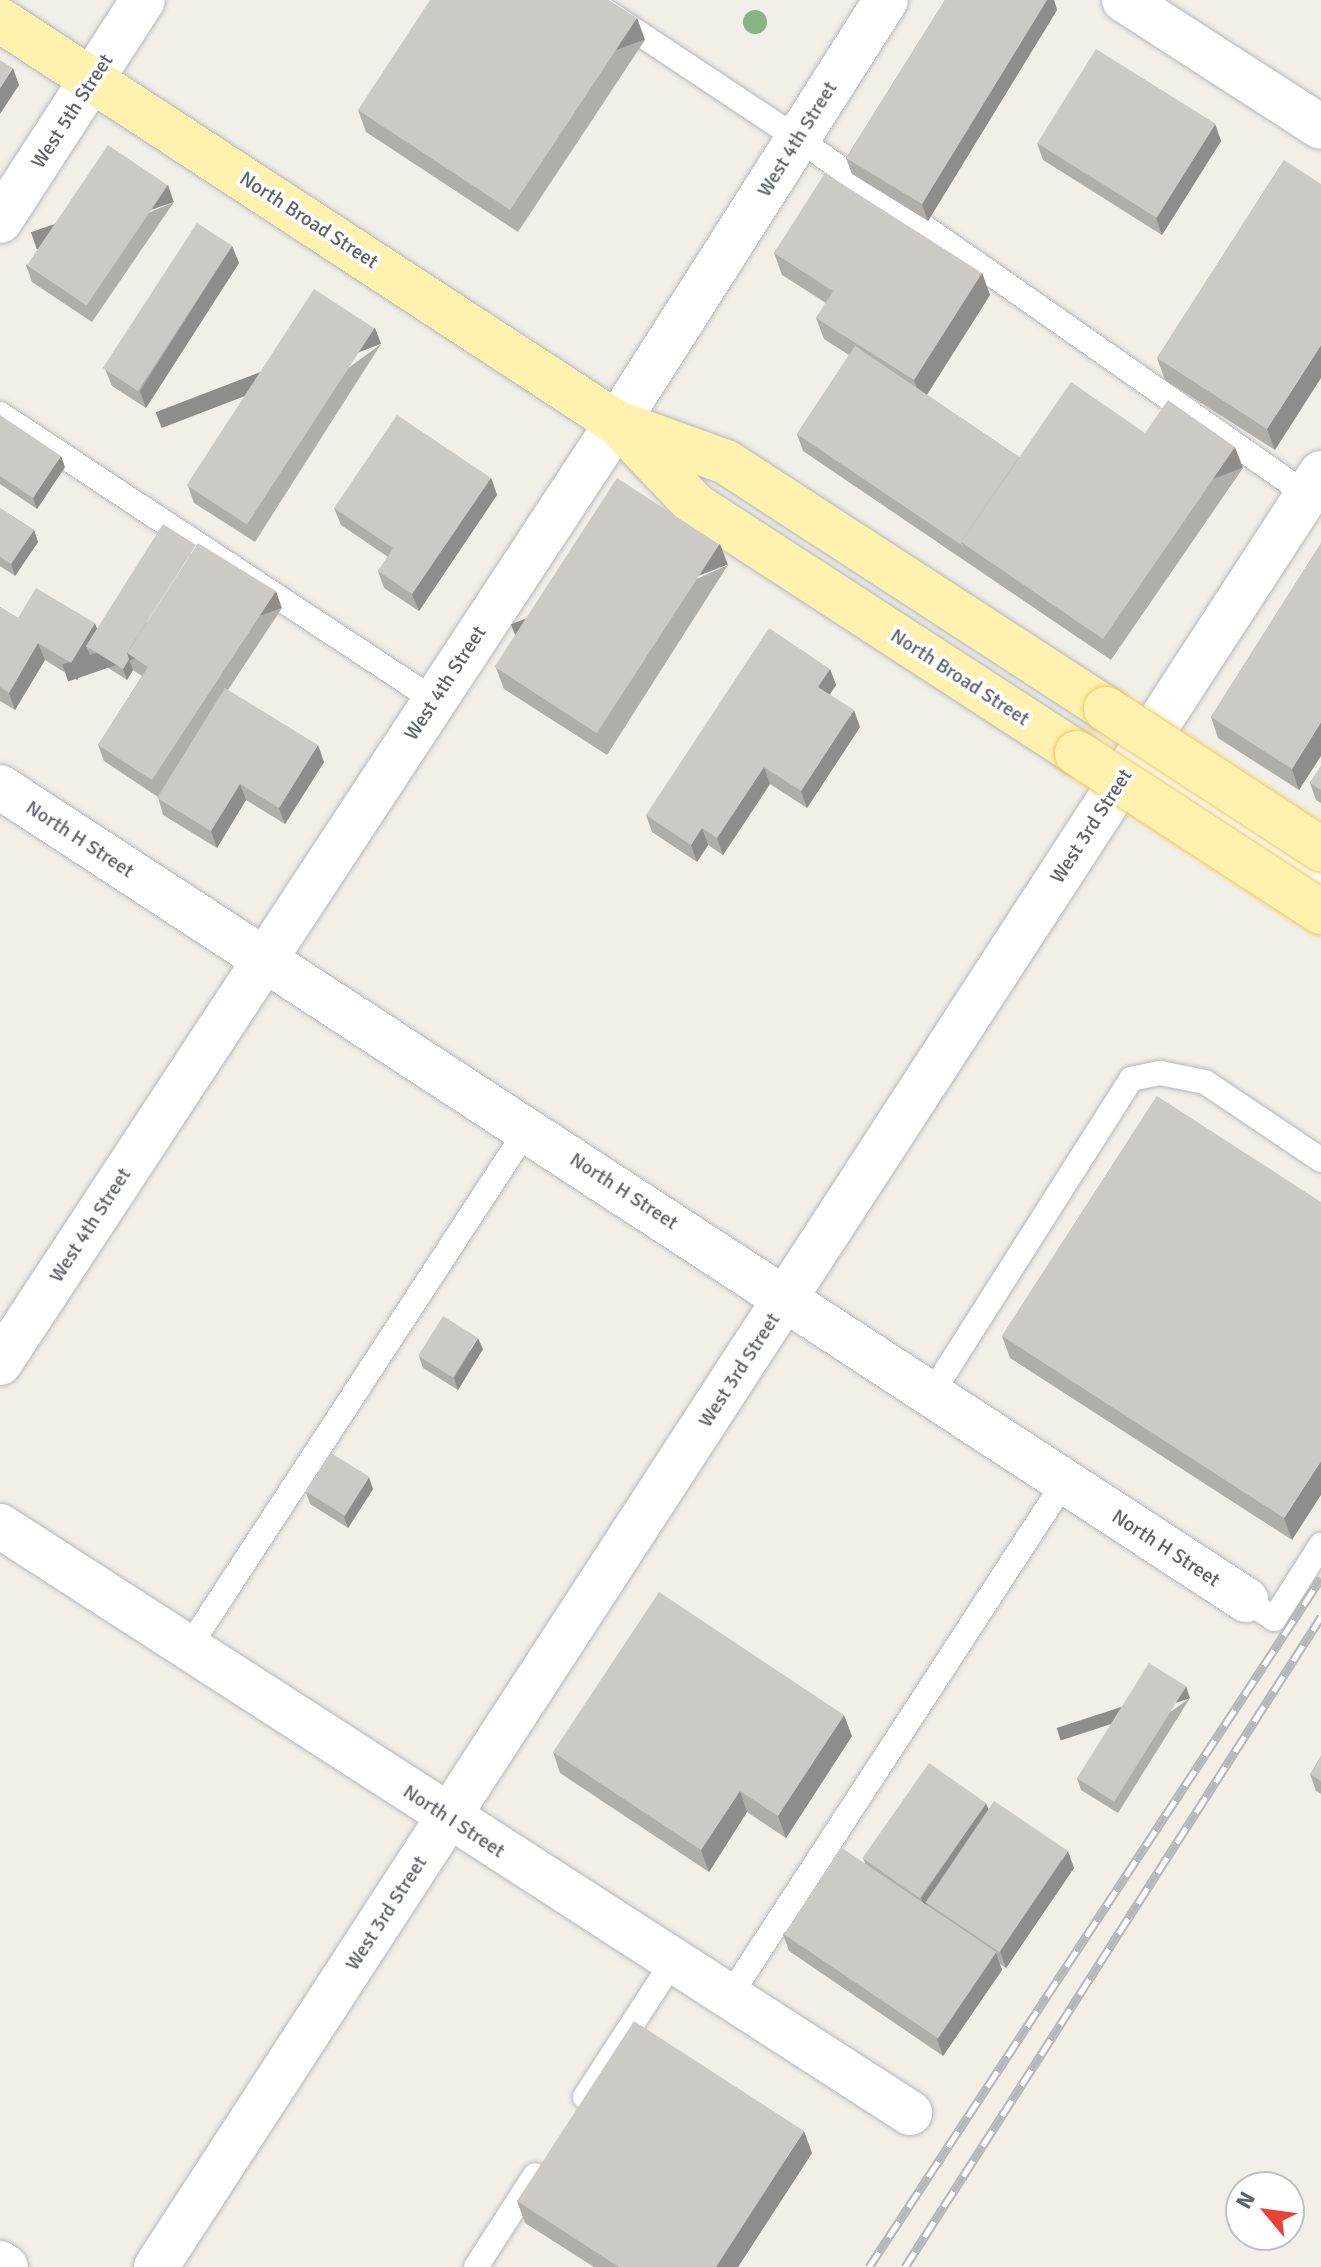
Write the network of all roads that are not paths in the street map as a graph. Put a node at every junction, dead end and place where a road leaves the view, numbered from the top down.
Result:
1 (143, 0) edge
2 (589, 0) edge
3 (886, 0) edge
4 (1124, 0) edge
5 (0, 20) edge
6 (93, 80) junction
7 (1321, 127) edge
8 (797, 138) junction
9 (0, 221) edge
10 (0, 414) edge
11 (617, 423) junction
12 (1316, 491) edge
13 (434, 700) junction
14 (1134, 759) junction
15 (0, 787) edge
16 (1321, 849) edge
17 (1321, 880) edge
18 (1321, 912) edge
19 (264, 958) junction
20 (528, 1128) junction
21 (1321, 1160) edge
22 (786, 1297) junction
23 (0, 1363) edge
24 (932, 1393) junction
25 (1065, 1481) junction
26 (0, 1526) edge
27 (1321, 1545) edge
28 (1246, 1600) joint
29 (189, 1647) junction
30 (448, 1817) junction
31 (673, 1961) junction
32 (729, 1997) junction
33 (910, 2113) dead end
34 (572, 2117) edge
35 (547, 2156) edge
36 (0, 2263) edge
37 (6, 2267) edge
38 (156, 2267) edge
39 (476, 2267) edge

1 - 6 street, West 5th Street
2 - 8 lane
3 - 8 street, West 4th Street
4 - 7 street
5 - 6 main road, North Broad Street
6 - 9 street, West 5th Street
6 - 11 main road, North Broad Street
8 - 11 street, West 4th Street
8 - 12 lane
10 - 13 lane
11 - 13 street, West 4th Street
11 - 16 main road, North Broad Street, bridge
11 - 18 main road, North Broad Street, bridge
12 - 14 street, West 3rd Street
13 - 19 street, West 4th Street
14 - 17 lane
14 - 22 street, West 3rd Street
15 - 19 street, North H Street
19 - 20 street, North H Street
19 - 23 street, West 4th Street
20 - 22 street, North H Street
20 - 29 lane
21 - 24 lane
22 - 24 street, North H Street
22 - 30 street, West 3rd Street
24 - 25 street, North H Street
25 - 28 street, North H Street
25 - 32 lane
26 - 29 street, North I Street
27 - 28 lane
29 - 30 street, North I Street
30 - 31 street, North I Street
30 - 38 street, West 3rd Street
31 - 32 street, North I Street
31 - 34 lane
32 - 33 street, North I Street
35 - 39 lane
36 - 37 street

